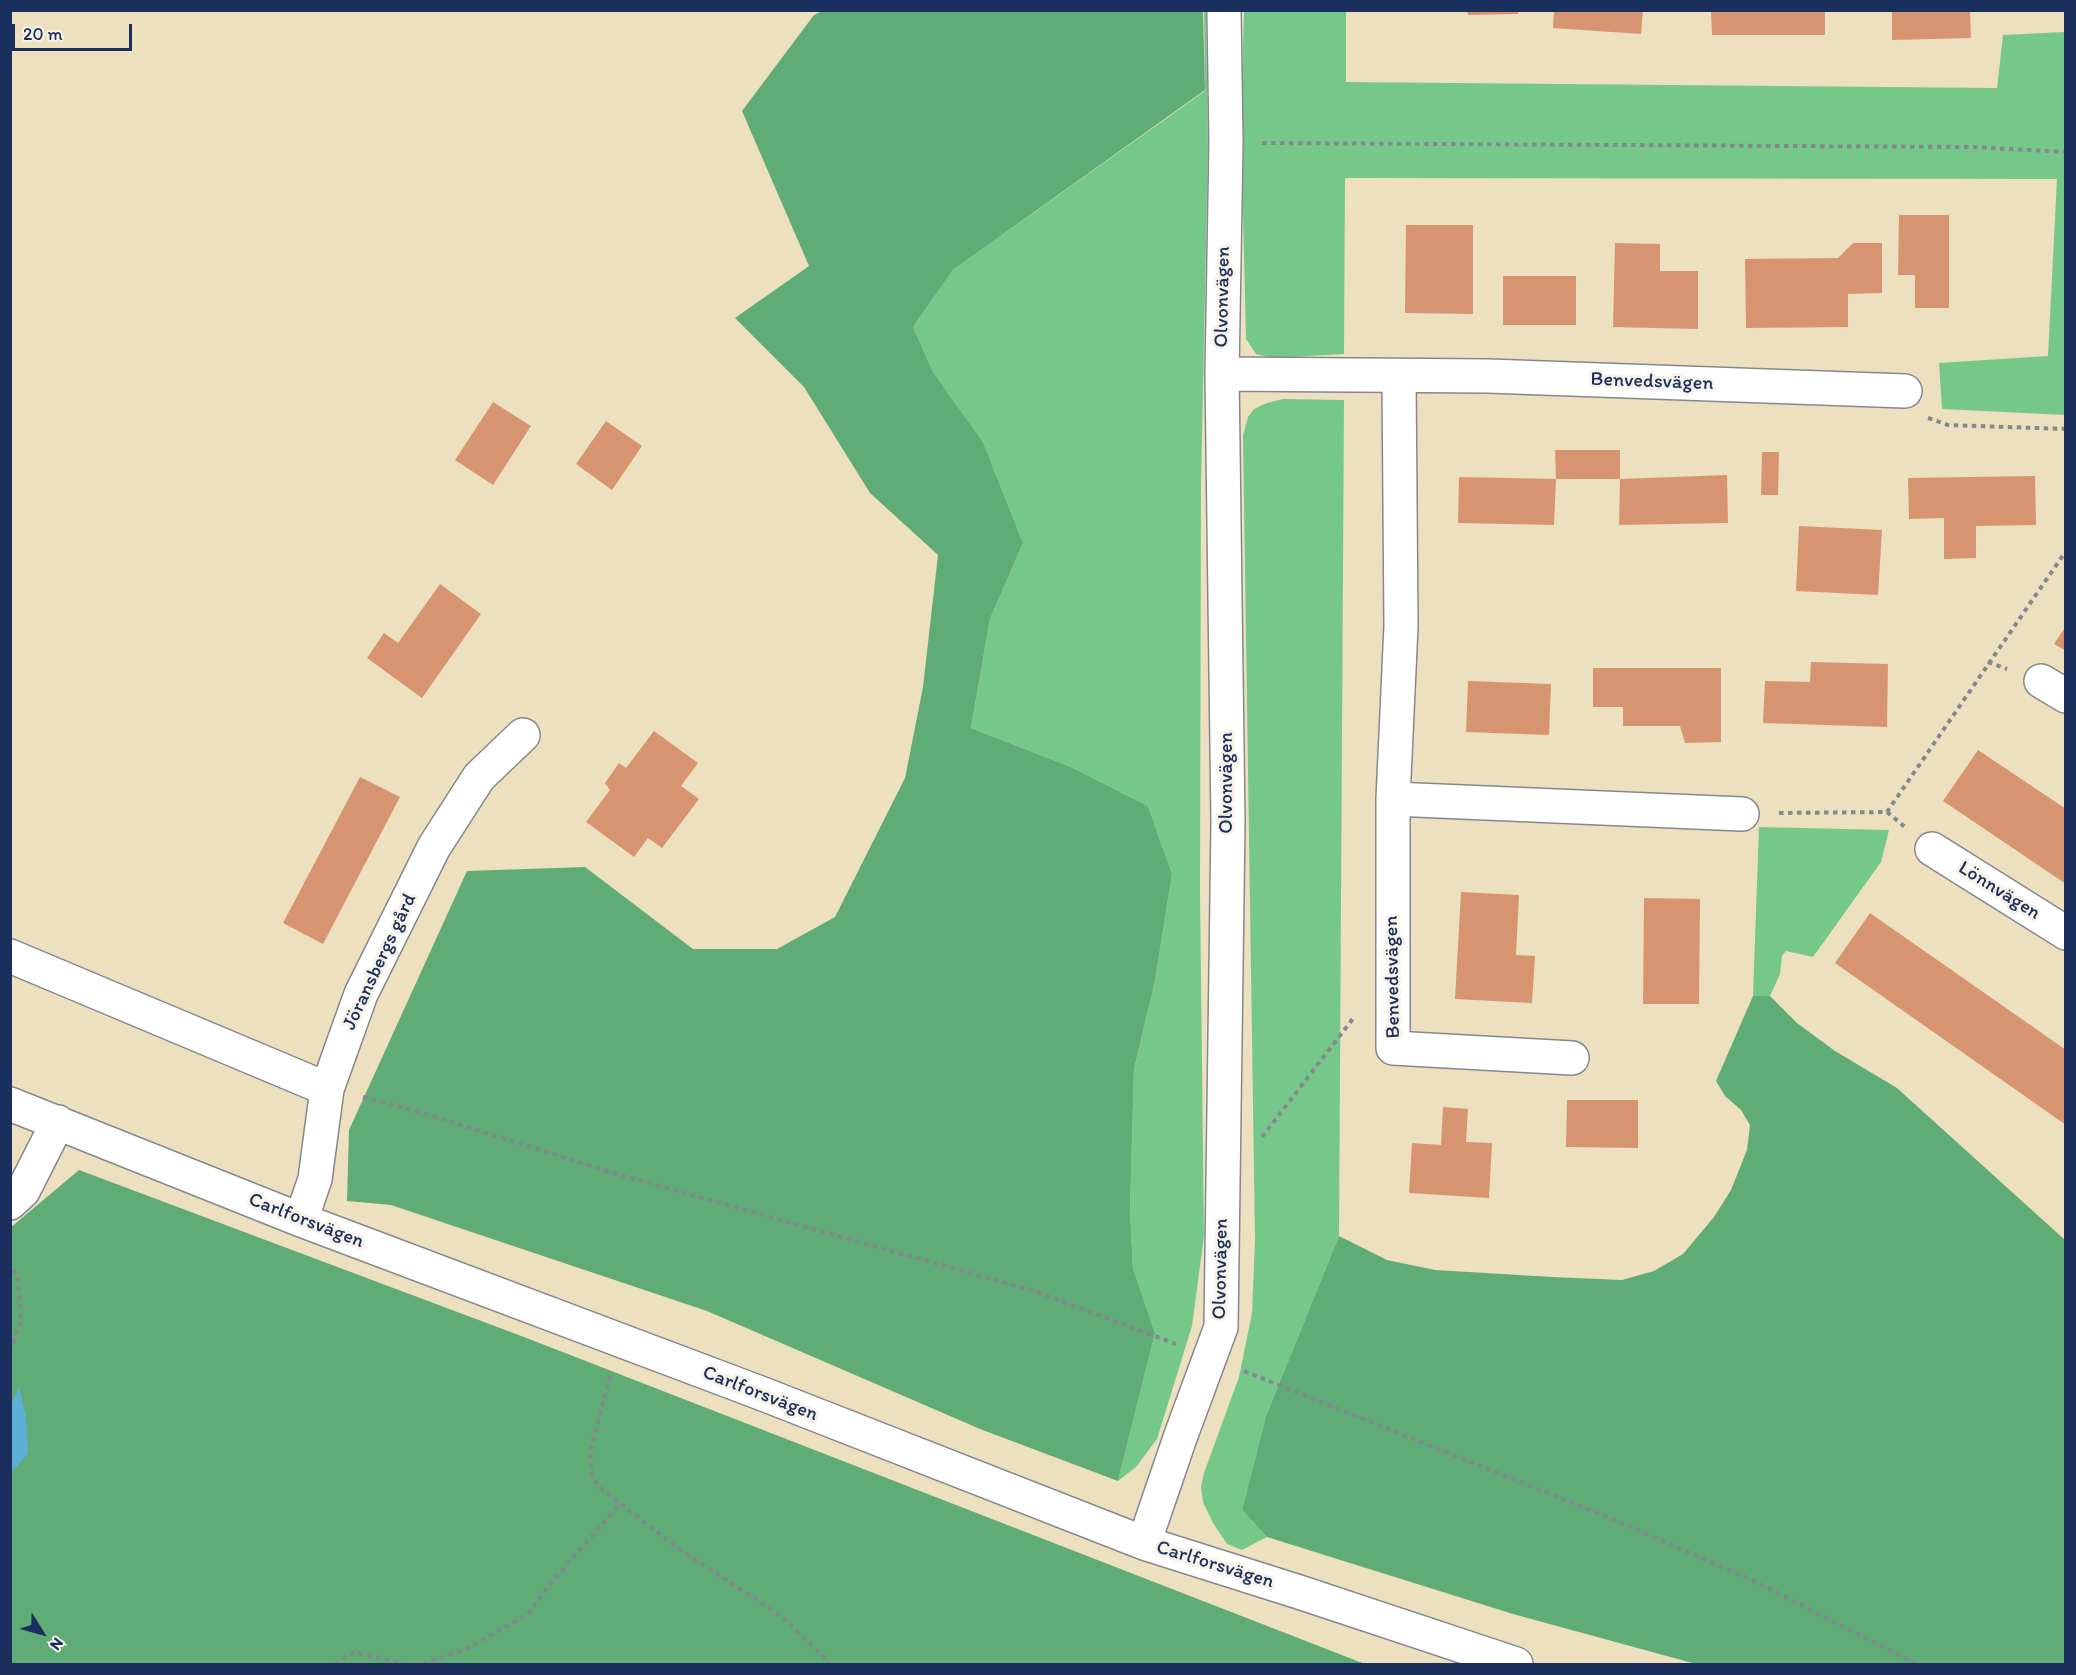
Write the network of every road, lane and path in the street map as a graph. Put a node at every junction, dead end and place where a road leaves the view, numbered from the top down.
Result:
1 (1224, 10) edge
2 (1226, 143) junction
3 (2066, 152) edge
4 (1222, 374) junction
5 (1399, 376) junction
6 (1905, 391) joint
7 (2066, 429) edge
8 (10, 439) edge
9 (10, 453) edge
10 (2066, 551) edge
11 (523, 735) dead end
12 (1393, 799) junction
13 (1742, 814) joint
14 (1932, 849) dead end
15 (2066, 933) edge
16 (10, 956) edge
17 (1392, 994) junction
18 (1572, 1058) dead end
19 (339, 1091) junction
20 (18, 1106) edge
21 (58, 1122) junction
22 (1224, 1159) junction
23 (10, 1203) edge
24 (301, 1220) junction
25 (10, 1261) edge
26 (620, 1341) junction
27 (10, 1353) edge
28 (1209, 1358) junction
29 (620, 1504) junction
30 (1144, 1543) junction
31 (335, 1665) edge
32 (404, 1665) edge
33 (423, 1665) edge
34 (829, 1665) edge
35 (1516, 1665) edge
36 (1917, 1665) edge

1 - 2 street, Olvonvägen
2 - 3 path
2 - 4 street, Olvonvägen
4 - 5 street, Benvedsvägen
4 - 22 street, Olvonvägen
5 - 6 street, Benvedsvägen
5 - 12 street, Benvedsvägen
6 - 7 path
8 - 9 path
10 - 13 path
11 - 19 street, Jöransbergs gård
12 - 13 street
12 - 17 street, Benvedsvägen
14 - 15 street, Lönnvägen
16 - 19 street
17 - 18 street, Benvedsvägen
17 - 22 path
19 - 24 street, Jöransbergs gård
19 - 28 path
20 - 21 street, Carlforsvägen
21 - 23 street
21 - 24 street, Carlforsvägen
22 - 28 street, Olvonvägen
24 - 26 street, Carlforsvägen
25 - 27 path
26 - 29 path
26 - 30 street, Carlforsvägen
28 - 30 street, Olvonvägen
28 - 36 path
29 - 33 path
29 - 34 path
30 - 35 street, Carlforsvägen
31 - 32 path

